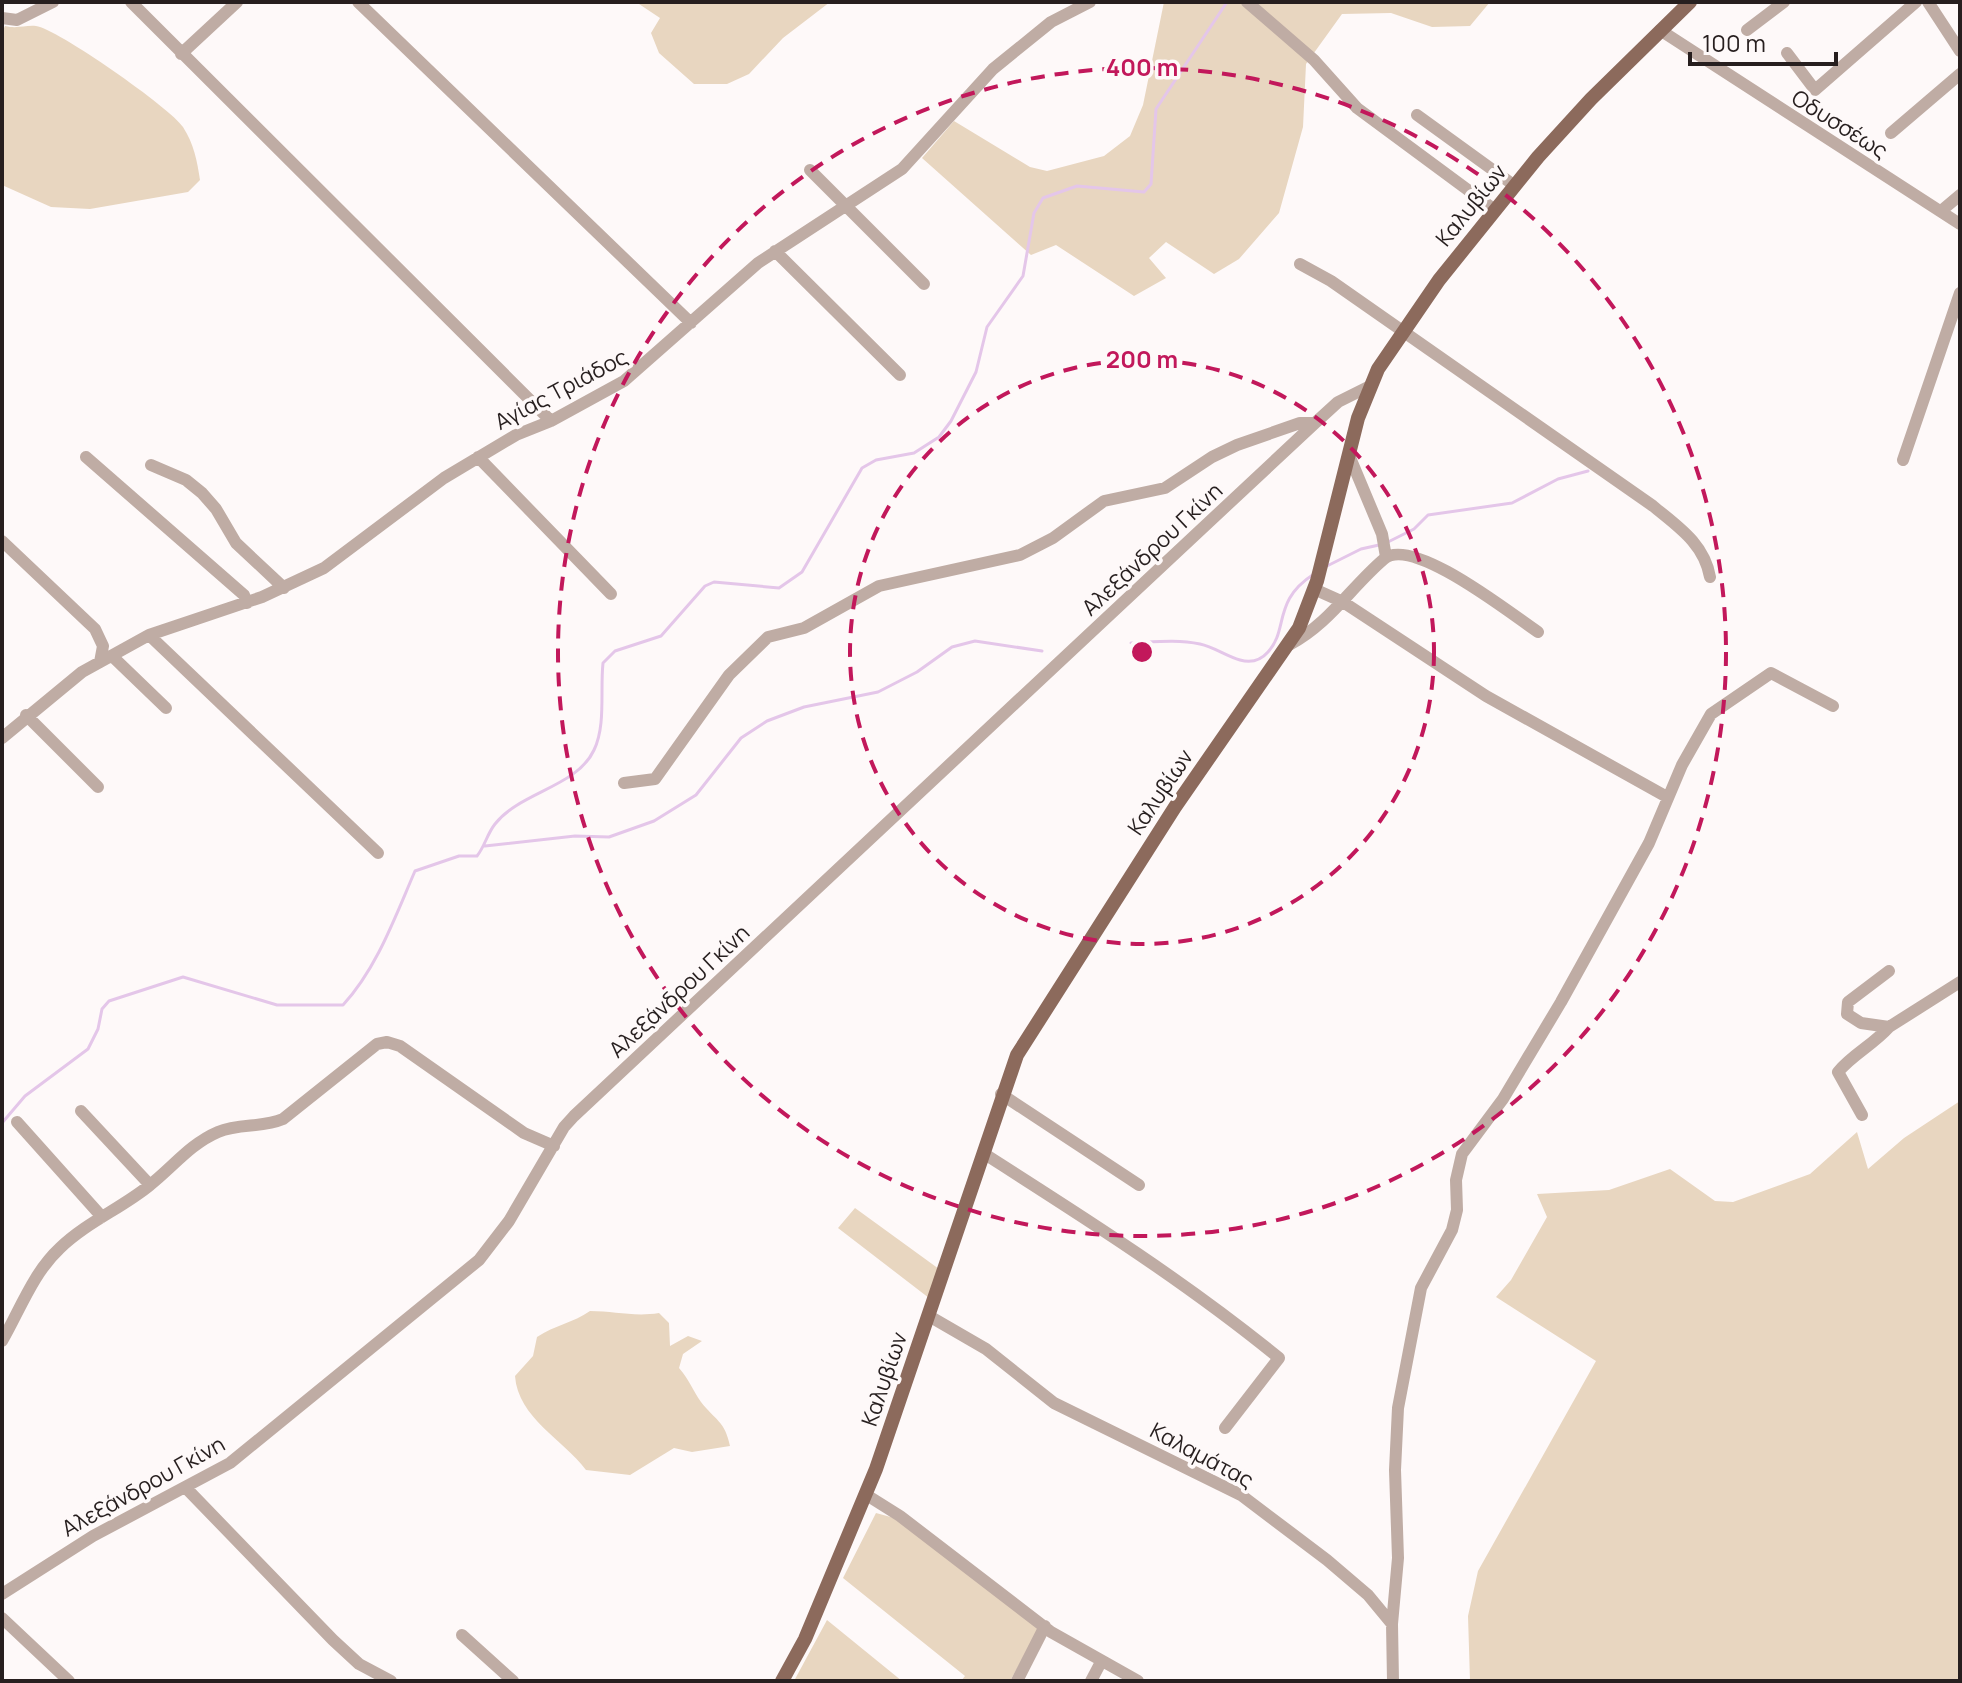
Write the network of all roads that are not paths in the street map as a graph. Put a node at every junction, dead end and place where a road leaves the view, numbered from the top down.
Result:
1 (53, 2) edge
2 (131, 2) edge
3 (237, 2) edge
4 (358, 2) edge
5 (1090, 2) edge
6 (1690, 2) edge
7 (1784, 2) edge
8 (1916, 2) edge
9 (1931, 3) edge
10 (1250, 5) edge
11 (2, 18) edge
12 (1660, 30) junction
13 (1747, 30) dead end
14 (1960, 51) edge
15 (1787, 53) dead end
16 (181, 54) junction
17 (1960, 74) edge
18 (1417, 115) dead end
19 (1891, 133) dead end
20 (810, 170) dead end
21 (1515, 186) junction
22 (1960, 195) edge
23 (847, 207) junction
24 (1495, 210) junction
25 (1941, 211) junction
26 (1960, 224) edge
27 (775, 251) junction
28 (1300, 264) dead end
29 (924, 284) dead end
30 (1960, 293) edge
31 (691, 323) junction
32 (1403, 333) junction
33 (900, 375) dead end
34 (1370, 386) junction
35 (551, 421) junction
36 (1315, 423) junction
37 (1349, 455) junction
38 (86, 457) dead end
39 (478, 457) junction
40 (1903, 460) dead end
41 (151, 465) dead end
42 (2, 541) edge
43 (1386, 552) junction
44 (1710, 577) dead end
45 (1315, 585) junction
46 (284, 588) junction
47 (611, 594) dead end
48 (1343, 602) junction
49 (247, 603) junction
50 (1538, 632) dead end
51 (149, 635) junction
52 (1289, 645) junction
53 (106, 659) junction
54 (1833, 706) dead end
55 (166, 708) dead end
56 (26, 715) junction
57 (2, 738) edge
58 (624, 783) dead end
59 (98, 787) dead end
60 (1667, 797) junction
61 (378, 853) dead end
62 (1889, 971) dead end
63 (1960, 982) edge
64 (1889, 1027) junction
65 (1001, 1094) junction
66 (81, 1111) dead end
67 (1862, 1115) dead end
68 (17, 1122) dead end
69 (554, 1146) junction
70 (983, 1153) junction
71 (150, 1185) junction
72 (1139, 1185) dead end
73 (102, 1217) junction
74 (929, 1316) junction
75 (2, 1341) edge
76 (1225, 1428) dead end
77 (186, 1488) junction
78 (865, 1494) junction
79 (2, 1594) edge
80 (2, 1618) edge
81 (1392, 1624) junction
82 (1045, 1626) junction
83 (462, 1635) dead end
84 (1101, 1662) junction
85 (69, 1681) edge
86 (391, 1681) edge
87 (513, 1681) edge
88 (782, 1681) edge
89 (1017, 1681) edge
90 (1091, 1681) edge
91 (1138, 1681) edge
92 (1393, 1681) edge

1 - 11 street
2 - 16 street
3 - 16 street
4 - 31 street
5 - 23 street, Αγίας Τριάδος
6 - 12 main road, Καλυβίων
7 - 13 street
8 - 15 street
9 - 14 street
10 - 24 street
12 - 21 main road, Καλυβίων
12 - 25 street, Οδυσσέως
16 - 35 street
17 - 19 street
18 - 21 street
20 - 23 street
21 - 24 main road, Καλυβίων
22 - 25 street
23 - 27 street, Αγίας Τριάδος
23 - 29 street
24 - 32 main road, Καλυβίων
25 - 26 street, Οδυσσέως
27 - 31 street, Αγίας Τριάδος
27 - 33 street
28 - 32 street
30 - 40 street
31 - 35 street, Αγίας Τριάδος
32 - 34 main road, Καλυβίων
32 - 44 street
34 - 36 street, Αλεξάνδρου Γκίνη
34 - 37 main road, Καλυβίων
35 - 39 street, Αγίας Τριάδος
36 - 58 street
36 - 69 street, Αλεξάνδρου Γκίνη
37 - 43 street
37 - 45 main road, Καλυβίων
38 - 49 street
39 - 46 street, Αγίας Τριάδος
39 - 47 street
41 - 46 street
42 - 53 street
43 - 48 street
43 - 50 street
45 - 48 street
45 - 52 main road, Καλυβίων
46 - 49 street, Αγίας Τριάδος
48 - 52 street
48 - 60 street
49 - 51 street, Αγίας Τριάδος
51 - 53 street, Αγίας Τριάδος
51 - 61 street
52 - 65 main road, Καλυβίων
53 - 55 street
53 - 56 street, Αγίας Τριάδος
54 - 60 street
56 - 57 street, Αγίας Τριάδος
56 - 59 street
60 - 81 street
62 - 64 street
63 - 64 street
64 - 67 street
65 - 70 main road, Καλυβίων
65 - 72 street
66 - 71 street
68 - 73 street
69 - 71 street
69 - 77 street, Αλεξάνδρου Γκίνη
70 - 74 main road, Καλυβίων
70 - 76 street
71 - 73 street
73 - 75 street
74 - 78 main road, Καλυβίων
74 - 81 street, Καλαμάτας
77 - 79 street, Αλεξάνδρου Γκίνη
77 - 86 street
78 - 82 street
78 - 88 main road, Καλυβίων
80 - 85 street
81 - 92 street
82 - 84 street
82 - 89 street
83 - 87 street
84 - 90 street
84 - 91 street

